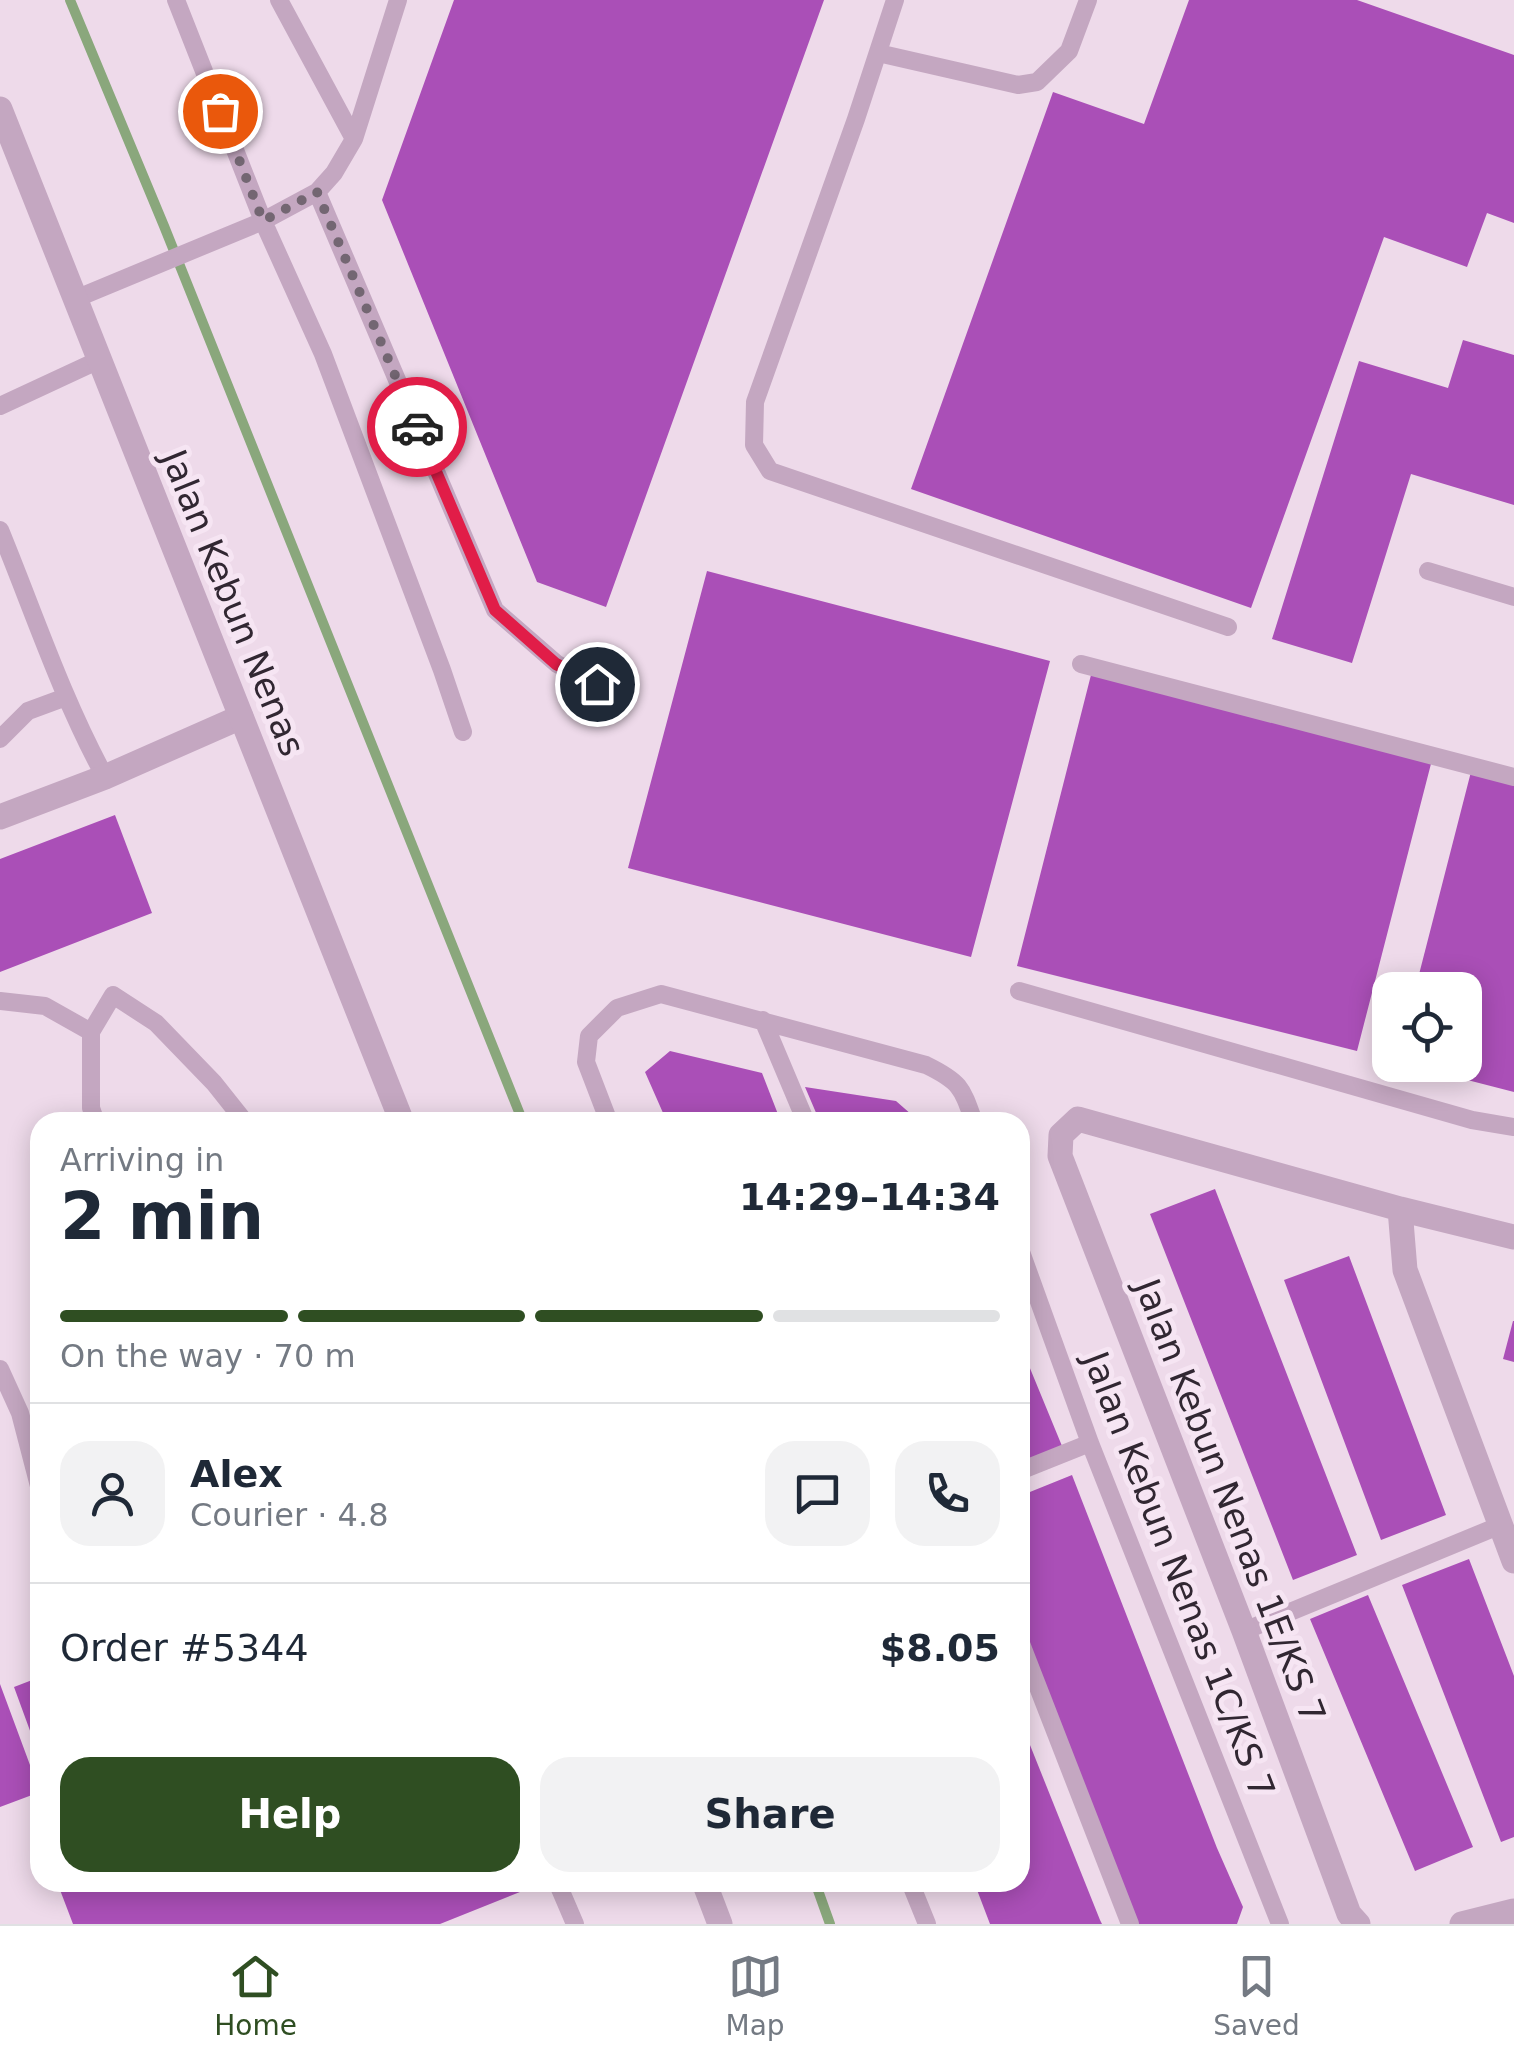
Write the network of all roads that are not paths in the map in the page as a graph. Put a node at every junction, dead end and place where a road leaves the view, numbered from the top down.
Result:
1 (176, 0) edge
2 (279, 0) edge
3 (398, 0) edge
4 (895, 0) edge
5 (1088, 0) edge
6 (878, 53) junction
7 (3, 127) edge
8 (354, 139) junction
9 (317, 192) junction
10 (263, 221) junction
11 (75, 299) junction
12 (99, 360) junction
13 (0, 406) edge
14 (0, 530) edge
15 (1428, 572) dead end
16 (1514, 597) edge
17 (1228, 627) dead end
18 (1081, 664) dead end
19 (597, 684) dead end
20 (66, 697) junction
21 (241, 718) junction
22 (463, 732) dead end
23 (0, 739) edge
24 (105, 776) junction
25 (1514, 777) edge
26 (0, 817) edge
27 (1020, 991) dead end
28 (0, 1000) edge
29 (763, 1020) junction
30 (90, 1032) junction
31 (92, 1112) edge
32 (236, 1112) edge
33 (398, 1112) edge
34 (606, 1112) edge
35 (802, 1112) edge
36 (970, 1112) edge
37 (1514, 1128) edge
38 (1400, 1209) junction
39 (1514, 1237) edge
40 (1030, 1276) edge
41 (0, 1369) edge
42 (1090, 1443) junction
43 (30, 1452) edge
44 (1030, 1467) edge
45 (1507, 1526) edge
46 (1514, 1562) edge
47 (1244, 1631) junction
48 (1030, 1667) edge
49 (561, 1892) edge
50 (708, 1892) edge
51 (914, 1892) edge
52 (1514, 1911) edge
53 (1353, 1919) edge
54 (574, 1924) edge
55 (720, 1924) edge
56 (927, 1924) edge
57 (1130, 1924) edge
58 (1280, 1924) edge
59 (1462, 1924) edge

1 - 10 lane
2 - 8 lane
3 - 8 lane
4 - 6 lane
5 - 6 lane
6 - 17 lane
7 - 11 street, Jalan Kebun Nenas
8 - 9 lane
9 - 10 lane
9 - 19 lane
10 - 11 lane
10 - 22 lane
11 - 12 street, Jalan Kebun Nenas
12 - 13 lane
12 - 21 street, Jalan Kebun Nenas
14 - 20 lane
15 - 16 lane
18 - 25 lane
20 - 23 lane
20 - 24 lane
21 - 24 street
21 - 33 street, Jalan Kebun Nenas
24 - 26 street
27 - 37 lane
28 - 30 lane
29 - 34 lane
29 - 35 lane
29 - 36 lane
30 - 31 lane
30 - 32 lane
38 - 39 street
38 - 45 street
38 - 47 street, Jalan Kebun Nenas 1E/KS 7
40 - 42 lane, Jalan Kebun Nenas 1C/KS 7
41 - 43 lane
42 - 44 lane
42 - 58 lane, Jalan Kebun Nenas 1C/KS 7
45 - 46 street
45 - 47 lane
47 - 53 street, Jalan Kebun Nenas 1E/KS 7
48 - 57 lane
49 - 54 lane
50 - 55 street
51 - 56 lane
52 - 59 street

